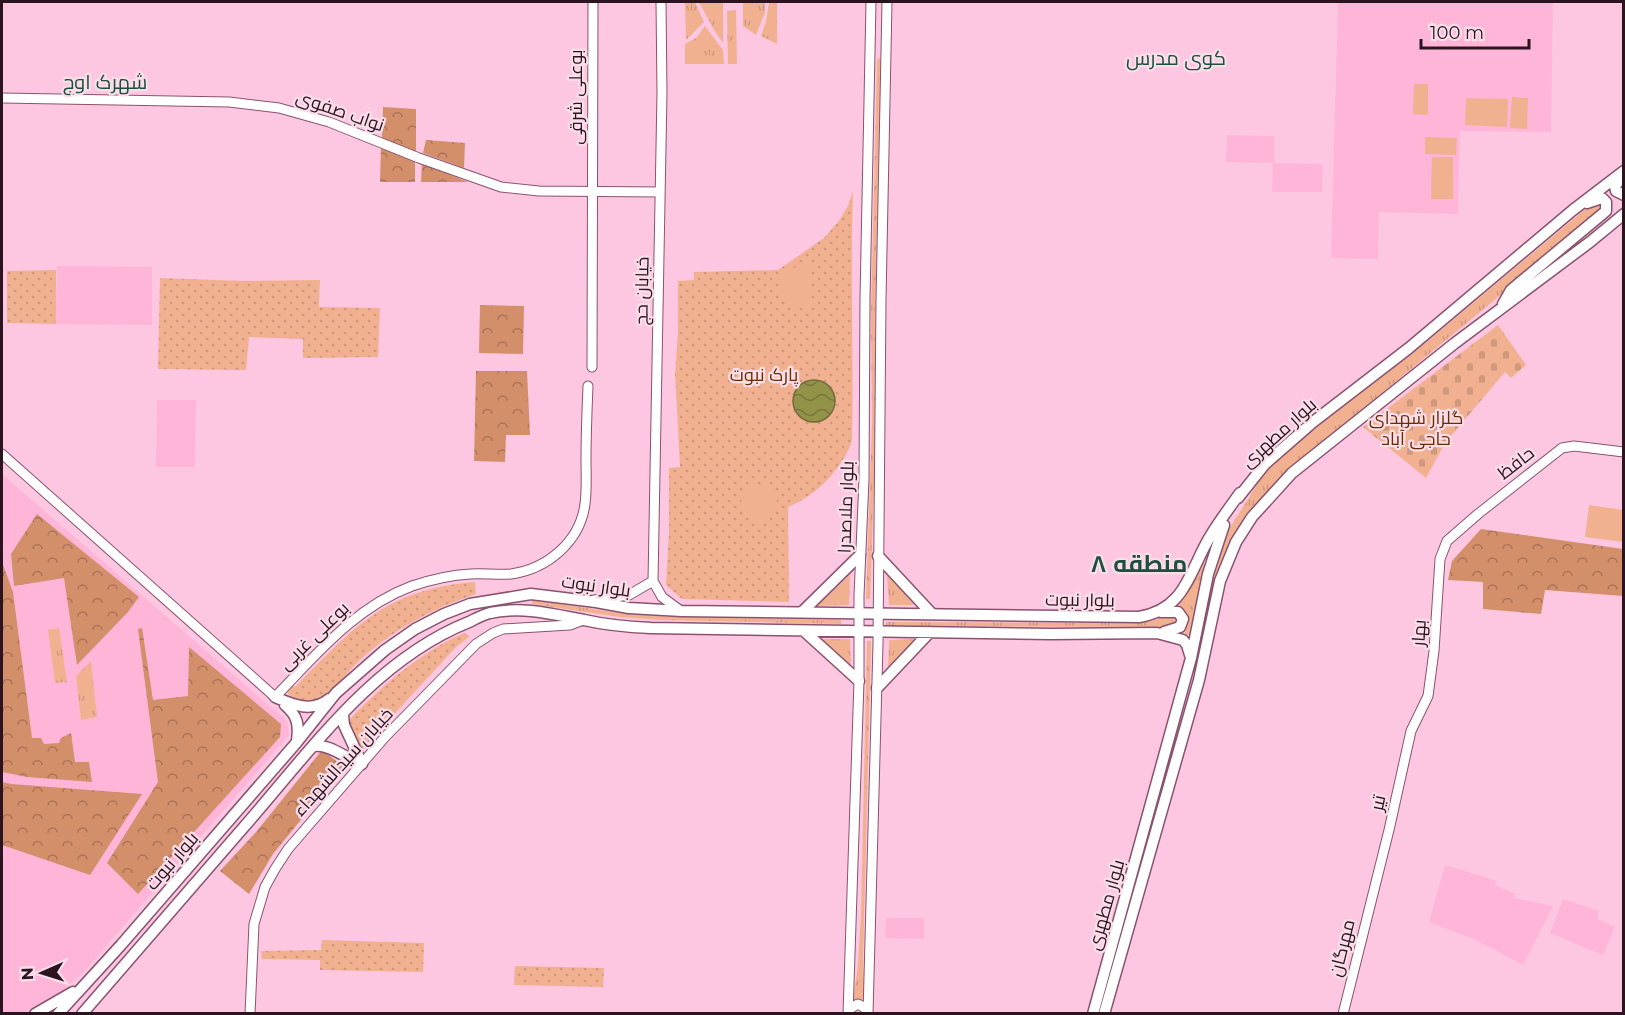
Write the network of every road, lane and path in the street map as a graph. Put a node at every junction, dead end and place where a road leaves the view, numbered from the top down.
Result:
1 (593, 2) edge
2 (661, 2) edge
3 (871, 2) edge
4 (887, 2) edge
5 (871, 46) junction
6 (886, 46) junction
7 (2, 98) edge
8 (1623, 173) edge
9 (592, 192) junction
10 (660, 192) junction
11 (1623, 195) edge
12 (1573, 210) junction
13 (1623, 214) edge
14 (1500, 310) junction
15 (592, 367) dead end
16 (588, 386) dead end
17 (1623, 452) edge
18 (2, 454) edge
19 (1240, 493) junction
20 (1444, 544) joint
21 (860, 555) junction
22 (878, 556) junction
23 (653, 581) junction
24 (531, 594) junction
25 (513, 596) junction
26 (587, 600) junction
27 (529, 610) junction
28 (514, 611) junction
29 (682, 611) junction
30 (802, 612) junction
31 (1157, 612) junction
32 (844, 613) junction
33 (859, 613) junction
34 (883, 614) junction
35 (932, 614) junction
36 (583, 620) junction
37 (804, 631) junction
38 (845, 631) junction
39 (859, 631) junction
40 (883, 632) junction
41 (930, 632) junction
42 (1157, 633) junction
43 (1191, 658) junction
44 (859, 681) junction
45 (877, 688) junction
46 (336, 693) junction
47 (275, 697) junction
48 (343, 715) junction
49 (1414, 722) joint
50 (297, 742) junction
51 (314, 746) junction
52 (362, 764) junction
53 (1374, 891) joint
54 (159, 901) junction
55 (170, 912) junction
56 (84, 986) junction
57 (35, 1014) edge
58 (58, 1014) edge
59 (82, 1014) edge
60 (250, 1014) edge
61 (848, 1014) edge
62 (868, 1014) edge
63 (1093, 1014) edge
64 (1104, 1014) edge
65 (1343, 1014) edge

1 - 9 street, بوعلی شرقی
2 - 10 street, خیابان حج
3 - 5 street, بلوار ملاصدرا
4 - 6 street, بلوار ملاصدرا
5 - 6 street
5 - 21 street, بلوار ملاصدرا
6 - 22 street, بلوار ملاصدرا
7 - 9 street, نواب صفوی
8 - 11 main road
8 - 12 main road, بلوار مطهری
9 - 10 street, نواب صفوی
9 - 15 street
10 - 23 street, خیابان حج
12 - 14 main road
12 - 19 main road, بلوار مطهری
13 - 14 main road, بلوار مطهری
14 - 64 main road, بلوار مطهری
16 - 47 street, بوعلی غربی
17 - 20 street, حافظ
18 - 47 street, بوعلی غربی
19 - 31 main road, بلوار نبوت
19 - 43 main road, بلوار مطهری
20 - 49 street, بهار
21 - 30 main road
21 - 33 street, بلوار ملاصدرا
22 - 34 street, بلوار ملاصدرا
22 - 35 main road
23 - 26 street
23 - 29 street
24 - 25 main road, بلوار نبوت
24 - 26 main road, بلوار نبوت
24 - 27 main road
25 - 28 main road
25 - 46 main road, بلوار نبوت
26 - 29 main road, بلوار نبوت
27 - 28 main road, بلوار نبوت
27 - 36 main road, بلوار نبوت
28 - 48 main road, بلوار نبوت
29 - 30 main road, بلوار نبوت
30 - 32 main road, بلوار نبوت
31 - 35 main road, بلوار نبوت
31 - 42 main road
32 - 33 main road, بلوار نبوت
32 - 38 main road
33 - 34 main road, بلوار نبوت
33 - 39 street, بلوار ملاصدرا
34 - 35 main road, بلوار نبوت
34 - 40 main road
36 - 37 main road, بلوار نبوت
36 - 52 street, خیابان سیدالشهداء
37 - 38 main road, بلوار نبوت
37 - 44 main road
38 - 39 main road, بلوار نبوت
39 - 40 main road, بلوار نبوت
39 - 44 street, بلوار ملاصدرا
40 - 41 main road, بلوار نبوت
40 - 45 street
41 - 42 main road, بلوار نبوت
41 - 45 main road
42 - 43 main road
43 - 63 main road, بلوار مطهری
44 - 61 street, بلوار ملاصدرا
45 - 62 street
46 - 47 main road
46 - 50 main road, بلوار نبوت
47 - 50 main road
48 - 51 main road, بلوار نبوت
48 - 52 main road
49 - 53 street, تیر
50 - 54 main road, بلوار نبوت
51 - 52 main road
51 - 55 main road, بلوار نبوت
52 - 60 street, خیابان سیدالشهداء
53 - 65 street, مهرگان
54 - 55 main road
54 - 56 main road, بلوار نبوت
55 - 59 main road, بلوار نبوت
56 - 57 main road
56 - 58 main road, بلوار نبوت
61 - 62 street

